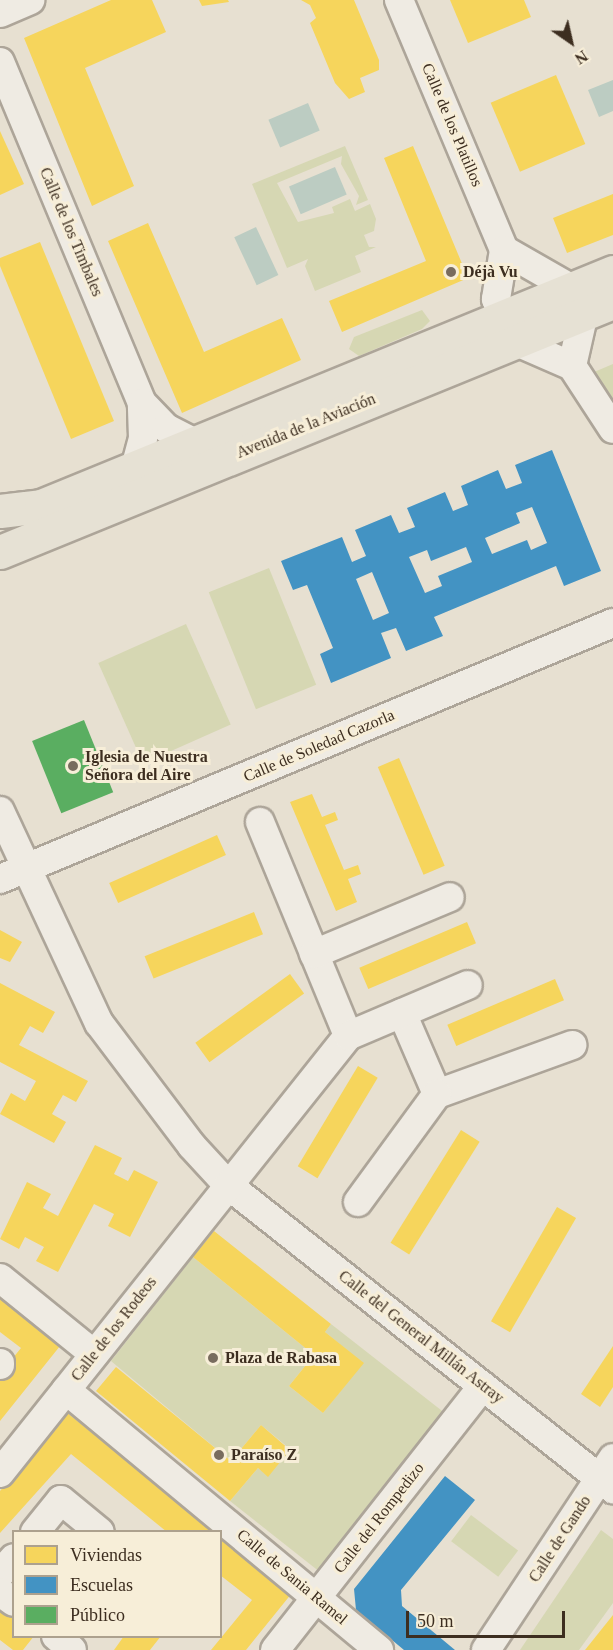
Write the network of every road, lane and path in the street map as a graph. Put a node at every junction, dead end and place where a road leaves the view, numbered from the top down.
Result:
1 (30, 0) edge
2 (399, 0) edge
3 (0, 13) edge
4 (0, 62) edge
5 (504, 250) junction
6 (613, 272) edge
7 (578, 295) edge
8 (504, 318) junction
9 (572, 366) junction
10 (142, 403) junction
11 (613, 429) edge
12 (196, 443) junction
13 (135, 468) junction
14 (0, 511) edge
15 (0, 552) edge
16 (613, 623) edge
17 (0, 811) edge
18 (260, 822) dead end
19 (12, 874) edge
20 (450, 897) dead end
21 (314, 954) junction
22 (468, 985) dead end
23 (402, 1013) junction
24 (348, 1036) junction
25 (572, 1045) dead end
26 (437, 1094) junction
27 (228, 1185) junction
28 (358, 1202) dead end
29 (0, 1278) edge
30 (94, 1354) junction
31 (483, 1386) junction
32 (66, 1390) junction
33 (0, 1473) edge
34 (609, 1475) edge
35 (37, 1530) edge
36 (98, 1530) edge
37 (12, 1560) edge
38 (0, 1574) edge
39 (317, 1597) junction
40 (58, 1638) edge
41 (86, 1638) edge
42 (72, 1650) edge
43 (77, 1650) edge
44 (275, 1650) edge
45 (379, 1650) edge
46 (486, 1650) edge

1 - 3 street
2 - 5 street, Calle de los Platillos
4 - 10 street, Calle de los Timbales
5 - 7 street
5 - 8 street
6 - 7 main road, Avenida de la Aviación
7 - 8 main road, Avenida de la Aviación
7 - 9 street
8 - 9 street
8 - 12 main road, Avenida de la Aviación
8 - 15 main road, Avenida de la Aviación
9 - 11 street
10 - 12 street, Calle de los Timbales
10 - 13 street, Calle de los Timbales
12 - 13 main road, Avenida de la Aviación
13 - 14 main road, Avenida de la Aviación
16 - 19 street, Calle de Soledad Cazorla
17 - 19 street, Calle del General Millán Astray
18 - 21 street
19 - 27 street, Calle del General Millán Astray
20 - 21 street
21 - 24 street
22 - 23 street
23 - 24 street
23 - 26 street
24 - 27 street
25 - 26 street
26 - 28 street
27 - 30 street, Calle de los Rodeos
27 - 31 street, Calle del General Millán Astray
29 - 30 street
30 - 32 street, Calle de los Rodeos
31 - 34 street, Calle del General Millán Astray
31 - 39 street, Calle del Rompedizo
32 - 33 street, Calle de los Rodeos
32 - 39 street, Calle de Sania Ramel
34 - 46 street, Calle de Gando
35 - 36 street
37 - 38 street
39 - 44 street, Calle del Rompedizo
39 - 45 street, Calle de Sania Ramel
40 - 42 street
41 - 43 street

